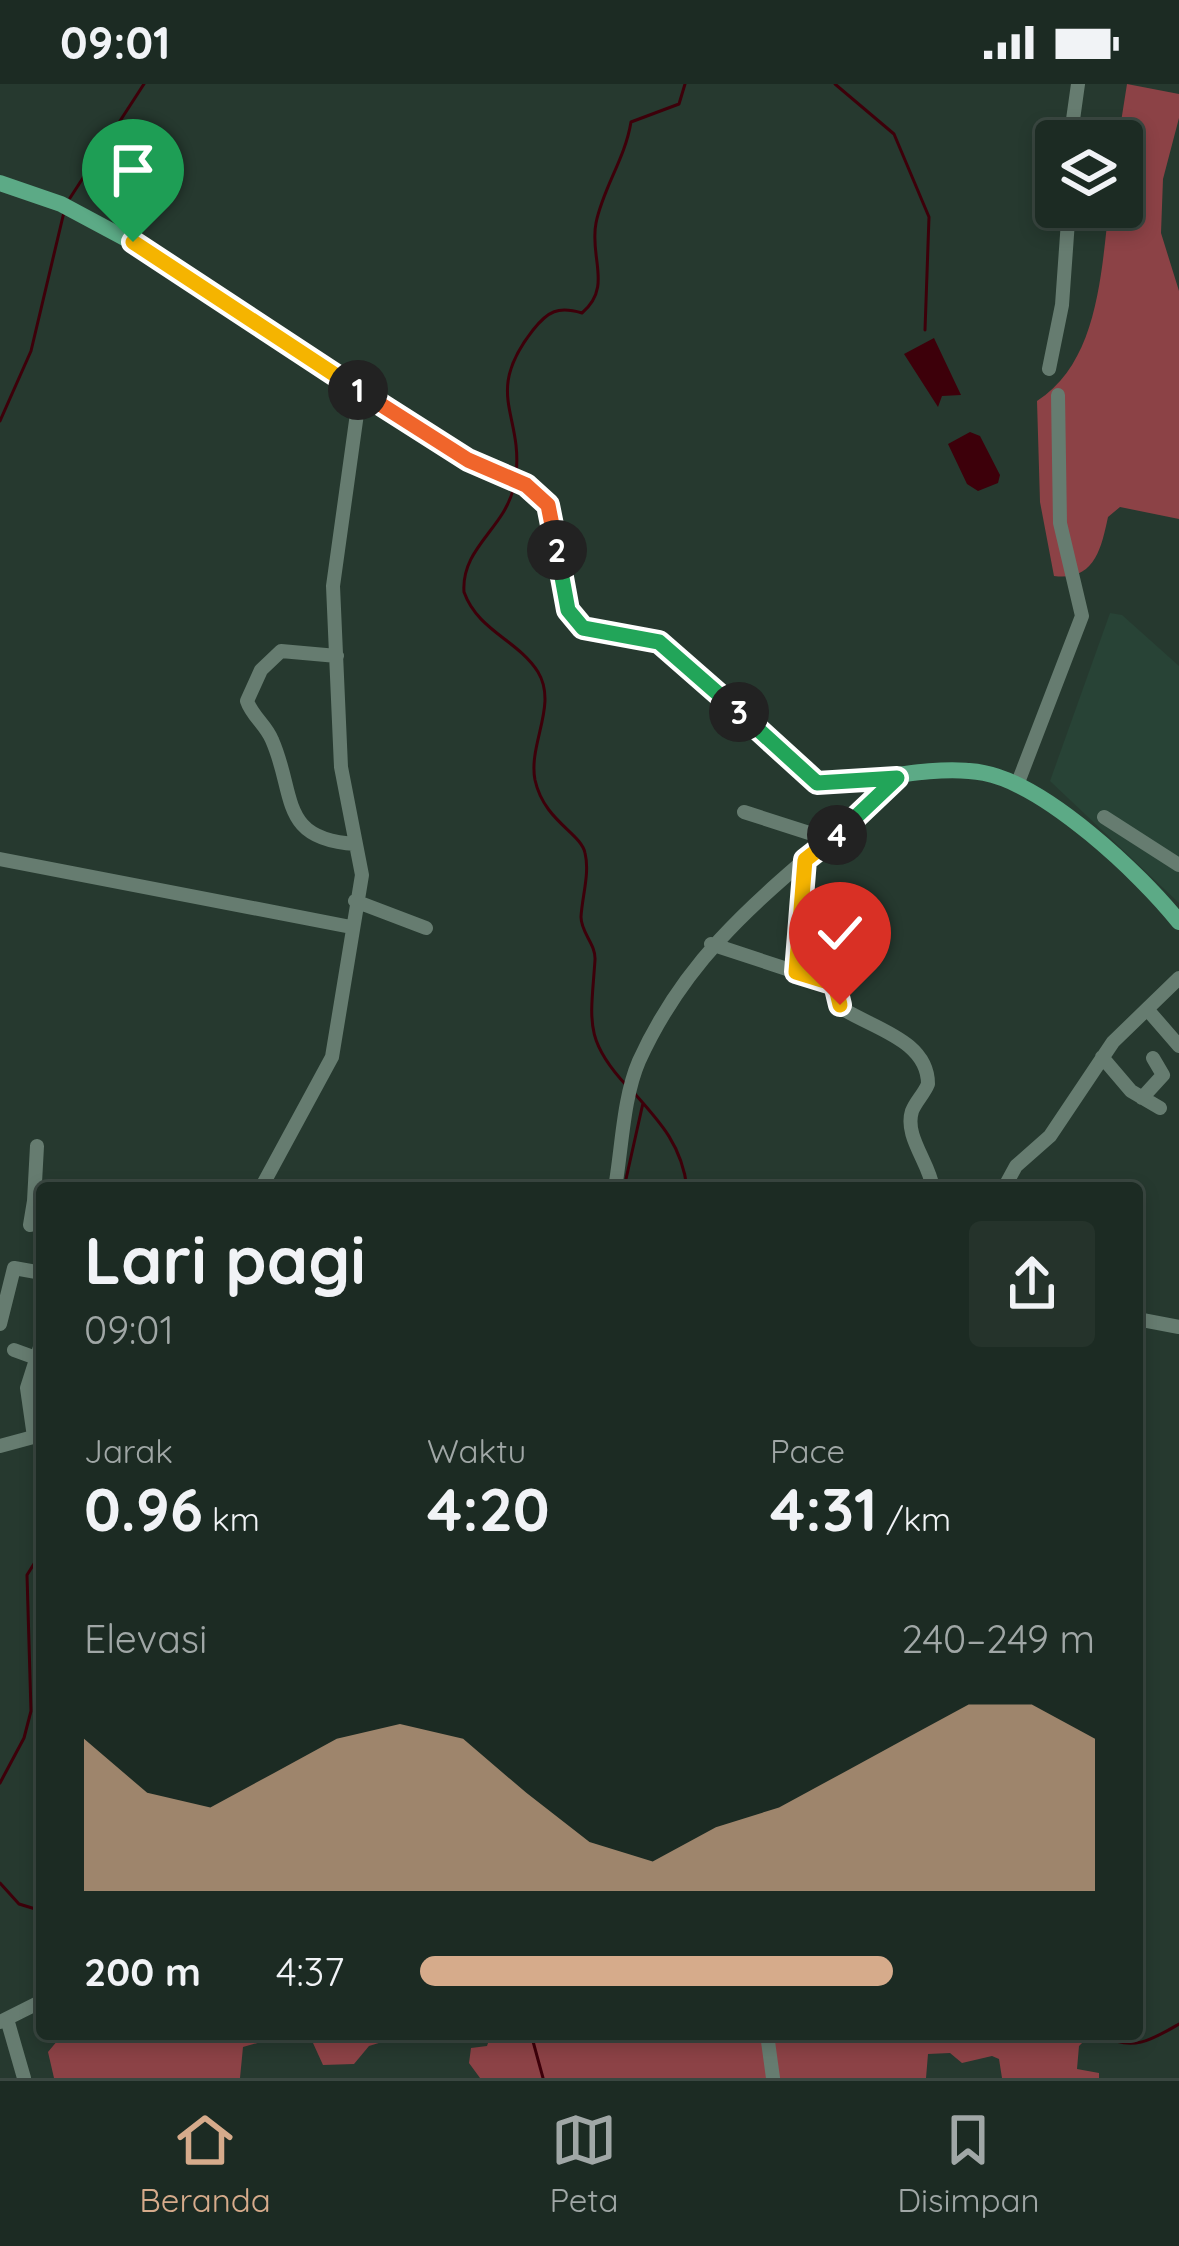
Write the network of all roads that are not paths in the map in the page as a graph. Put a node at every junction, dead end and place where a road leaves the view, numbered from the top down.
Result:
1 (1078, 84) edge
2 (1073, 120) edge
3 (0, 183) edge
4 (1068, 228) edge
5 (1048, 369) dead end
6 (360, 392) junction
7 (1058, 395) dead end
8 (337, 656) junction
9 (897, 778) junction
10 (1017, 785) junction
11 (744, 812) dead end
12 (1104, 818) dead end
13 (831, 840) junction
14 (356, 844) junction
15 (0, 860) edge
16 (805, 860) junction
17 (1179, 865) edge
18 (355, 901) junction
19 (1179, 922) edge
20 (351, 927) junction
21 (426, 928) dead end
22 (711, 944) junction
23 (796, 972) junction
24 (1179, 978) edge
25 (1147, 1009) junction
26 (1179, 1046) edge
27 (1102, 1057) junction
28 (1153, 1058) dead end
29 (1142, 1098) junction
30 (1160, 1108) dead end
31 (37, 1145) dead end
32 (38, 1182) edge
33 (264, 1182) edge
34 (616, 1182) edge
35 (933, 1182) edge
36 (1007, 1182) edge
37 (36, 1207) edge
38 (30, 1225) dead end
39 (36, 1273) edge
40 (1143, 1320) edge
41 (0, 1324) edge
42 (1179, 1327) edge
43 (14, 1350) dead end
44 (36, 1353) edge
45 (36, 1362) edge
46 (36, 1427) edge
47 (36, 1437) edge
48 (0, 1447) edge
49 (36, 2004) edge
50 (4, 2020) edge
51 (768, 2040) edge
52 (23, 2078) edge
53 (773, 2078) edge

1 - 2 street
3 - 6 main road
4 - 5 street
6 - 8 street
6 - 9 main road
7 - 10 street
8 - 14 street
8 - 14 street
9 - 10 main road
9 - 13 street
10 - 19 main road
11 - 13 street
12 - 17 street
13 - 16 street
14 - 18 street
15 - 20 street
16 - 22 street
16 - 23 street
18 - 20 street
18 - 21 street
20 - 33 street
22 - 23 street
22 - 34 street
23 - 35 street
24 - 25 street
25 - 26 street
25 - 27 street
27 - 29 street
27 - 36 street
28 - 29 street
29 - 30 street
31 - 32 street
37 - 38 street
39 - 41 street
40 - 42 street
43 - 44 street
45 - 46 street
47 - 48 street
49 - 50 street
50 - 52 street
51 - 53 street

